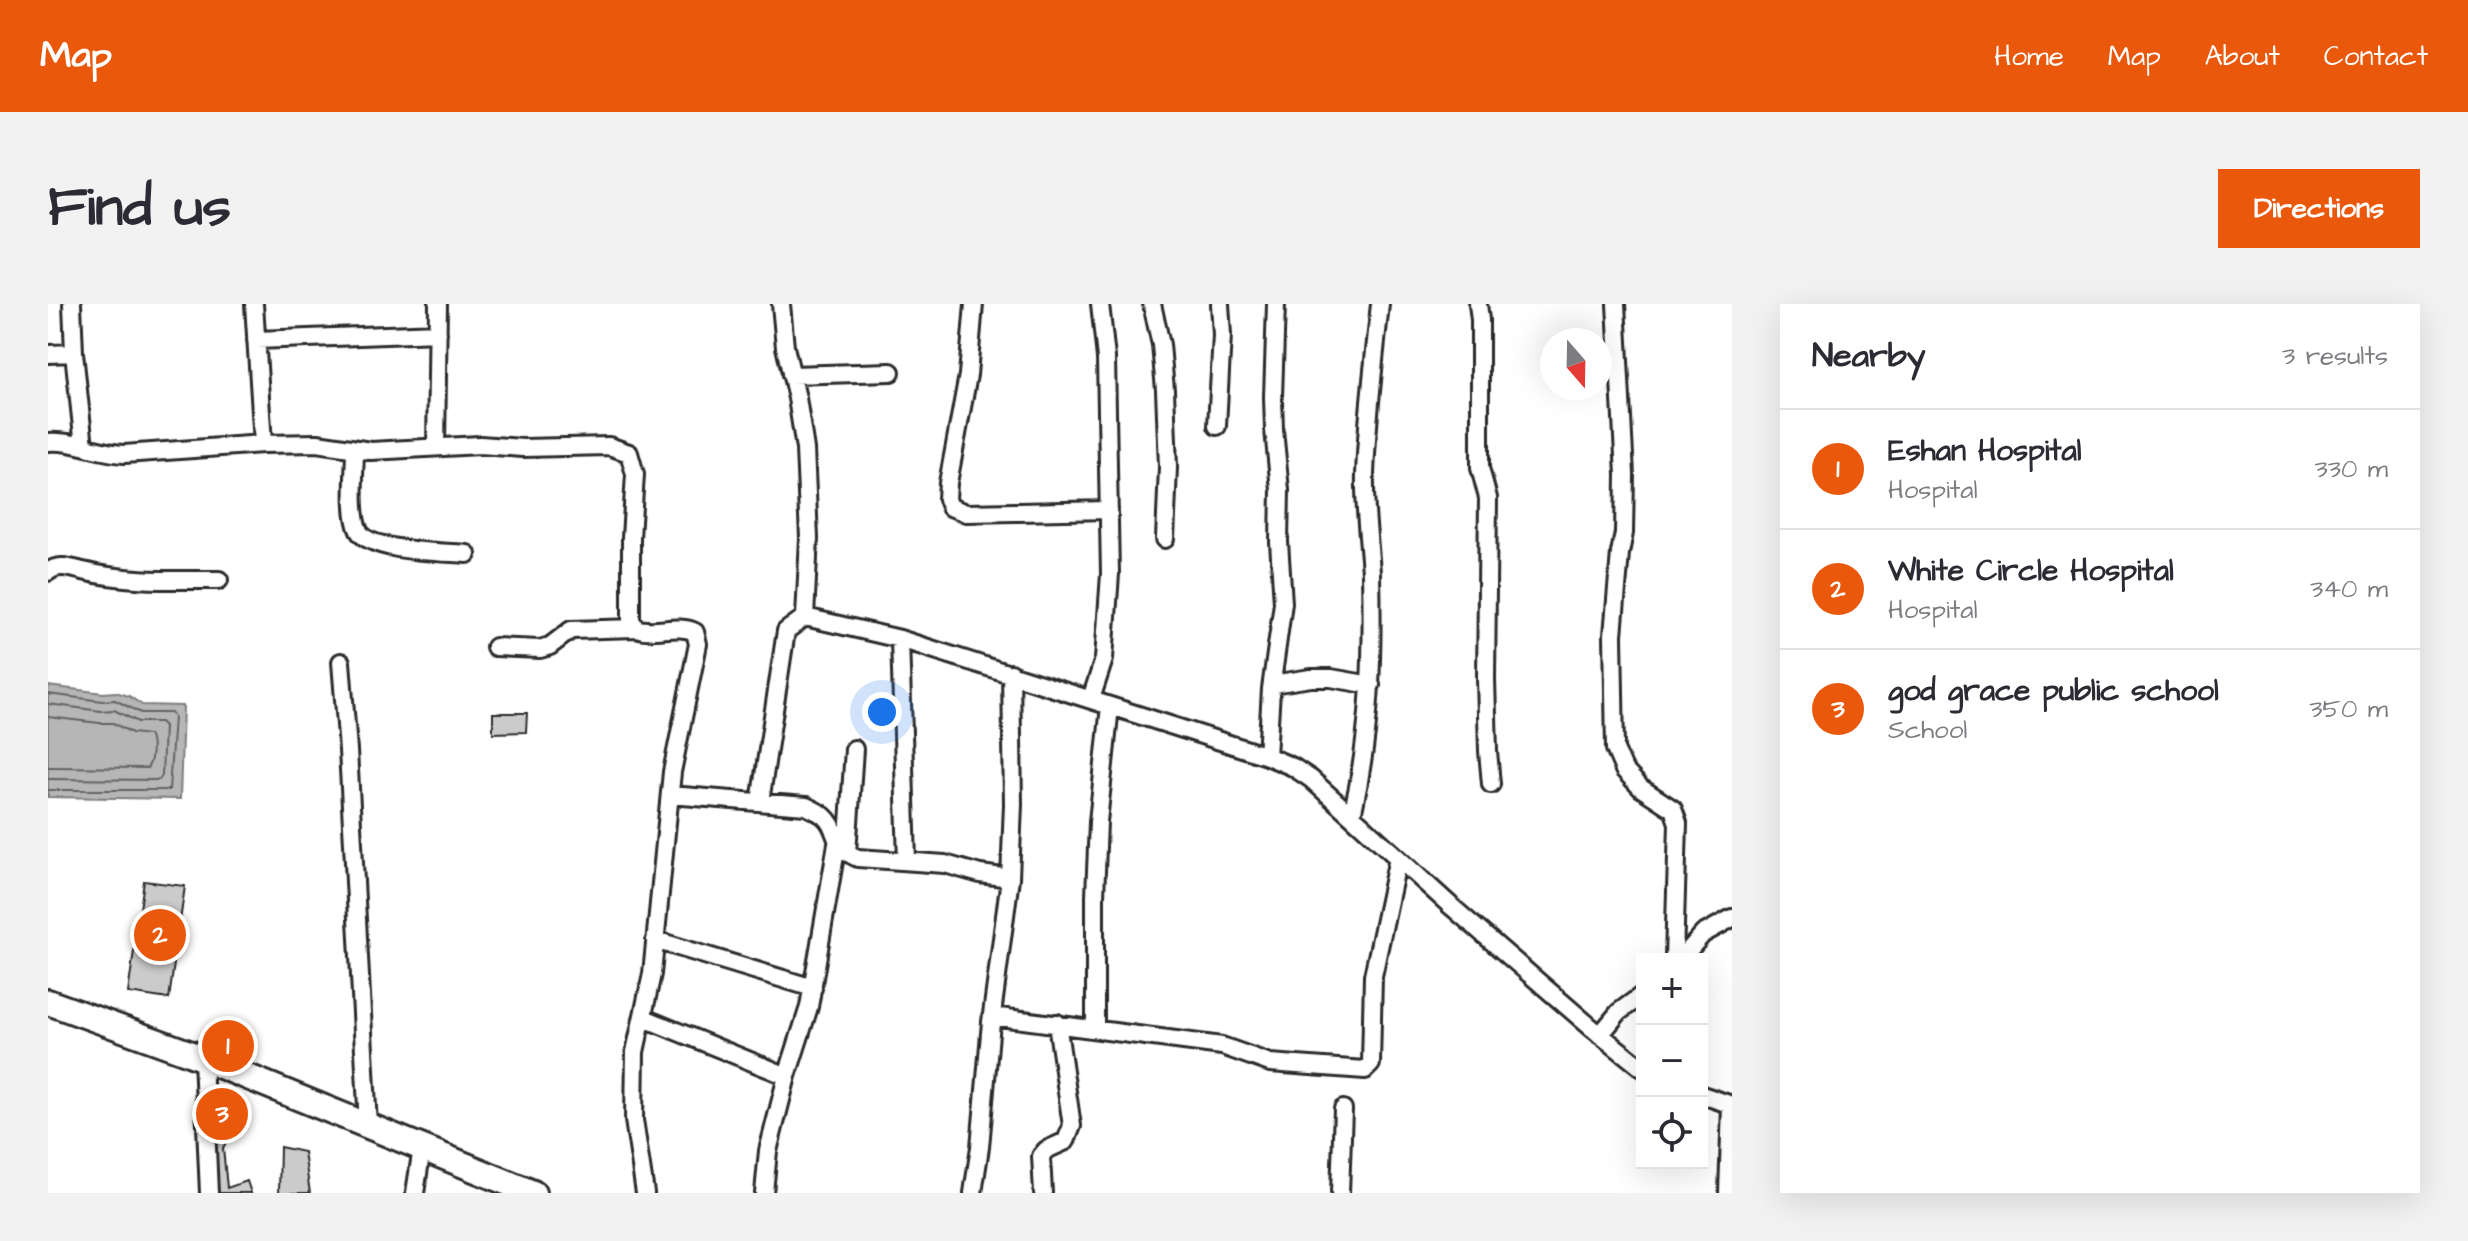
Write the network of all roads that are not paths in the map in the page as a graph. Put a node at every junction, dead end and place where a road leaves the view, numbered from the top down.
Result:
1 (72, 304) edge
2 (254, 304) edge
3 (438, 304) edge
4 (781, 304) edge
5 (974, 304) edge
6 (1100, 304) edge
7 (1152, 304) edge
8 (1220, 304) edge
9 (1276, 304) edge
10 (1380, 304) edge
11 (1478, 304) edge
12 (1616, 304) edge
13 (438, 333) junction
14 (256, 340) junction
15 (74, 353) junction
16 (48, 354) edge
17 (891, 372) dead end
18 (791, 375) junction
19 (1217, 426) dead end
20 (48, 442) edge
21 (263, 444) junction
22 (84, 446) junction
23 (436, 447) junction
24 (355, 450) junction
25 (1109, 510) junction
26 (1165, 539) dead end
27 (467, 554) dead end
28 (48, 572) edge
29 (219, 580) dead end
30 (805, 617) junction
31 (636, 628) junction
32 (900, 639) junction
33 (495, 647) dead end
34 (341, 662) dead end
35 (1011, 673) junction
36 (1272, 684) junction
37 (1371, 685) junction
38 (1091, 699) junction
39 (1110, 706) junction
40 (854, 749) dead end
41 (1267, 756) junction
42 (1491, 784) dead end
43 (670, 795) junction
44 (760, 802) junction
45 (1352, 816) junction
46 (842, 849) junction
47 (1398, 858) junction
48 (907, 861) junction
49 (1010, 878) junction
50 (1732, 918) edge
51 (655, 940) junction
52 (1674, 953) edge
53 (1686, 953) edge
54 (813, 988) junction
55 (1636, 999) edge
56 (48, 1002) edge
57 (992, 1016) junction
58 (644, 1018) junction
59 (1057, 1023) junction
60 (1095, 1029) junction
61 (1600, 1035) junction
62 (203, 1059) junction
63 (1636, 1063) edge
64 (787, 1076) junction
65 (1708, 1097) edge
66 (1731, 1105) edge
67 (1343, 1109) dead end
68 (368, 1126) junction
69 (422, 1148) junction
70 (209, 1193) edge
71 (415, 1193) edge
72 (533, 1193) edge
73 (645, 1193) edge
74 (764, 1193) edge
75 (973, 1193) edge
76 (1043, 1193) edge
77 (1340, 1193) edge
78 (1728, 1193) edge

1 - 15 street
2 - 14 street
3 - 13 street
4 - 18 street
5 - 25 street
6 - 25 street
7 - 26 street
8 - 19 street
9 - 36 street
10 - 37 street
11 - 42 street
12 - 52 street
13 - 14 street
13 - 23 street
14 - 21 street
15 - 16 street
15 - 22 street
17 - 18 street
18 - 30 street
20 - 22 street
21 - 22 street
21 - 24 street
23 - 24 street
23 - 31 street
24 - 27 street
25 - 38 street
28 - 29 street
30 - 32 street
30 - 44 street
31 - 33 street
31 - 43 street
32 - 35 street
32 - 48 street
34 - 68 street
35 - 38 street
35 - 49 street
36 - 37 street
36 - 41 street
37 - 45 street
38 - 39 street
39 - 41 street
39 - 60 street
40 - 46 street
41 - 45 street
43 - 44 street
43 - 51 street
44 - 46 street
45 - 47 street
46 - 48 street
46 - 54 street
47 - 60 street
47 - 61 street
48 - 49 street
49 - 57 street
50 - 53 street
51 - 54 street
51 - 58 street
54 - 64 street
55 - 61 street
56 - 62 main road
57 - 59 street
57 - 75 street
58 - 64 street
58 - 73 street
59 - 60 street
59 - 76 street
61 - 63 street
62 - 68 main road
62 - 70 street
64 - 74 street
65 - 66 street
66 - 78 street
67 - 77 street
68 - 69 main road
69 - 71 street
69 - 72 main road

